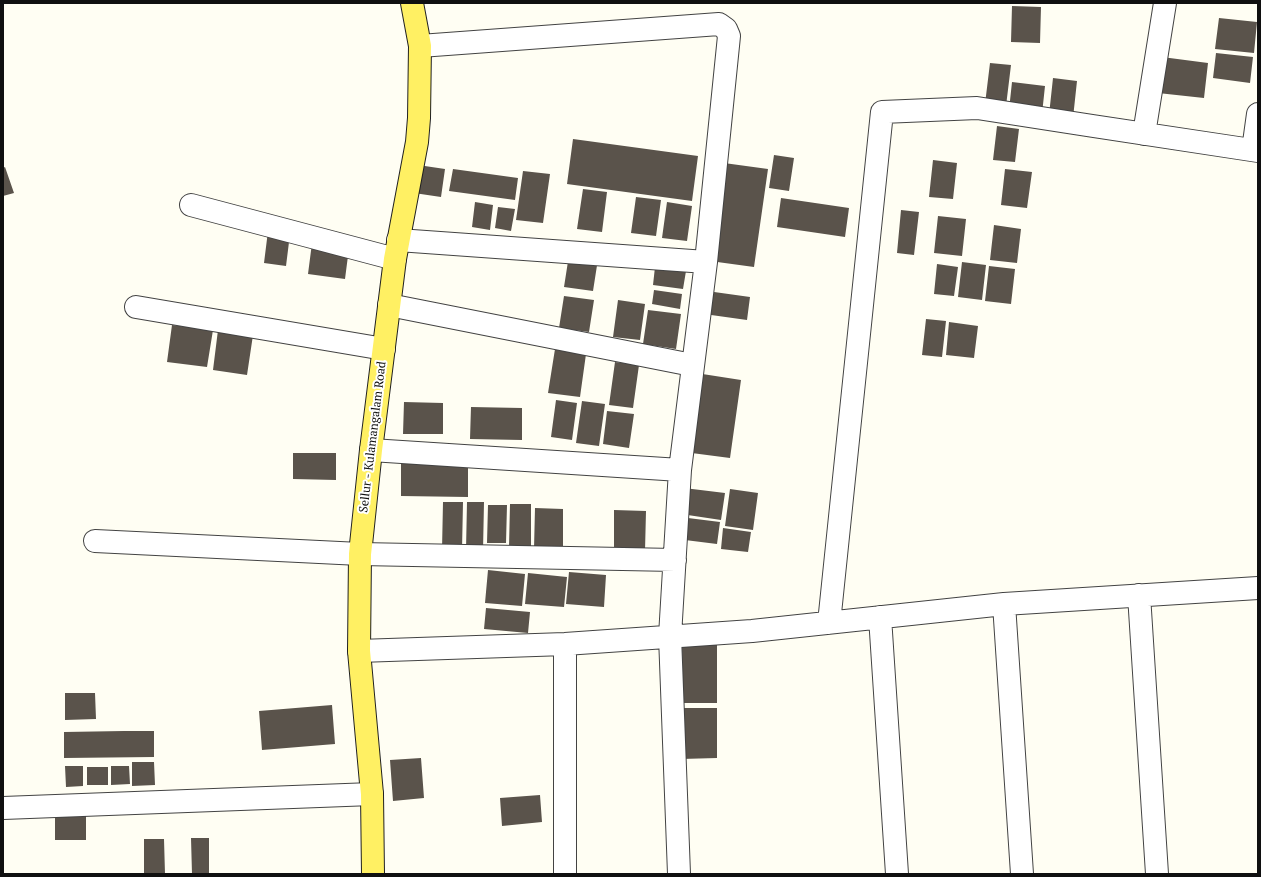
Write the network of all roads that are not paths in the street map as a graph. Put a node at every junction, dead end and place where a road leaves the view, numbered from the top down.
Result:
1 (412, 3) edge
2 (1165, 3) edge
3 (420, 46) junction
4 (1258, 114) edge
5 (1144, 134) junction
6 (1256, 150) edge
7 (191, 205) dead end
8 (397, 250) junction
9 (706, 262) junction
10 (389, 305) junction
11 (136, 307) dead end
12 (384, 349) junction
13 (692, 365) junction
14 (371, 450) junction
15 (680, 470) junction
16 (95, 541) dead end
17 (360, 554) junction
18 (675, 560) junction
19 (1258, 588) edge
20 (1139, 595) junction
21 (1004, 604) junction
22 (880, 617) junction
23 (829, 622) junction
24 (670, 636) junction
25 (565, 644) junction
26 (359, 651) junction
27 (372, 794) junction
28 (3, 808) edge
29 (373, 874) edge
30 (565, 874) edge
31 (679, 874) edge
32 (897, 874) edge
33 (1022, 874) edge
34 (1157, 874) edge

1 - 3 main road, Sellur - Kulamangalam Road
2 - 5 street
3 - 8 main road, Sellur - Kulamangalam Road
3 - 9 street
4 - 6 street
5 - 6 street
5 - 23 street
7 - 8 street
8 - 9 street
8 - 10 main road, Sellur - Kulamangalam Road
9 - 13 street
10 - 12 main road, Sellur - Kulamangalam Road
10 - 13 street
11 - 12 street
12 - 14 main road, Sellur - Kulamangalam Road
13 - 15 street
14 - 15 street
14 - 17 main road, Sellur - Kulamangalam Road
15 - 18 street
16 - 17 street
17 - 18 street
17 - 26 main road, Sellur - Kulamangalam Road
18 - 24 street
19 - 20 street
20 - 21 street
20 - 34 street
21 - 22 street
21 - 33 street
22 - 23 street
22 - 32 street
23 - 24 street
24 - 25 street
24 - 31 street
25 - 26 street
25 - 30 street
26 - 27 main road, Sellur - Kulamangalam Road
27 - 28 street
27 - 29 main road, Sellur - Kulamangalam Road

